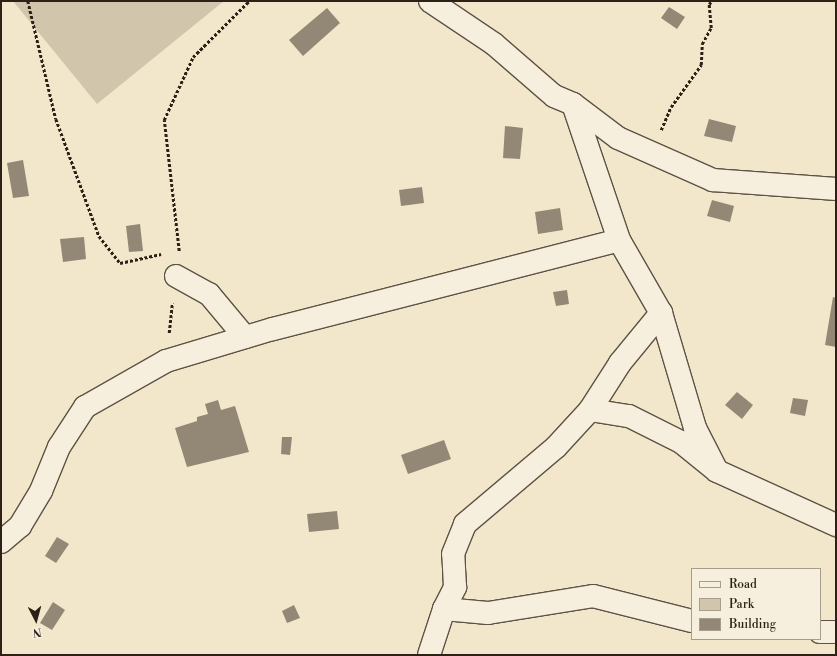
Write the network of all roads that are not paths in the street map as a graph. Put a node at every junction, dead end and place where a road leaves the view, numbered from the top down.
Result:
1 (430, 1) edge
2 (573, 104) junction
3 (836, 189) edge
4 (619, 240) junction
5 (176, 276) road end
6 (661, 313) junction
7 (245, 337) junction
8 (590, 410) junction
9 (716, 471) junction
10 (836, 525) edge
11 (1, 542) edge
12 (444, 609) junction
13 (691, 621) edge
14 (821, 632) edge
15 (836, 632) edge
16 (428, 655) edge

1 - 2 street
2 - 3 street
2 - 4 street
4 - 6 street
4 - 7 street
5 - 7 street
6 - 8 street
6 - 9 street
7 - 11 street
8 - 9 street
8 - 12 street
9 - 10 street
12 - 13 street
12 - 16 street
14 - 15 street

